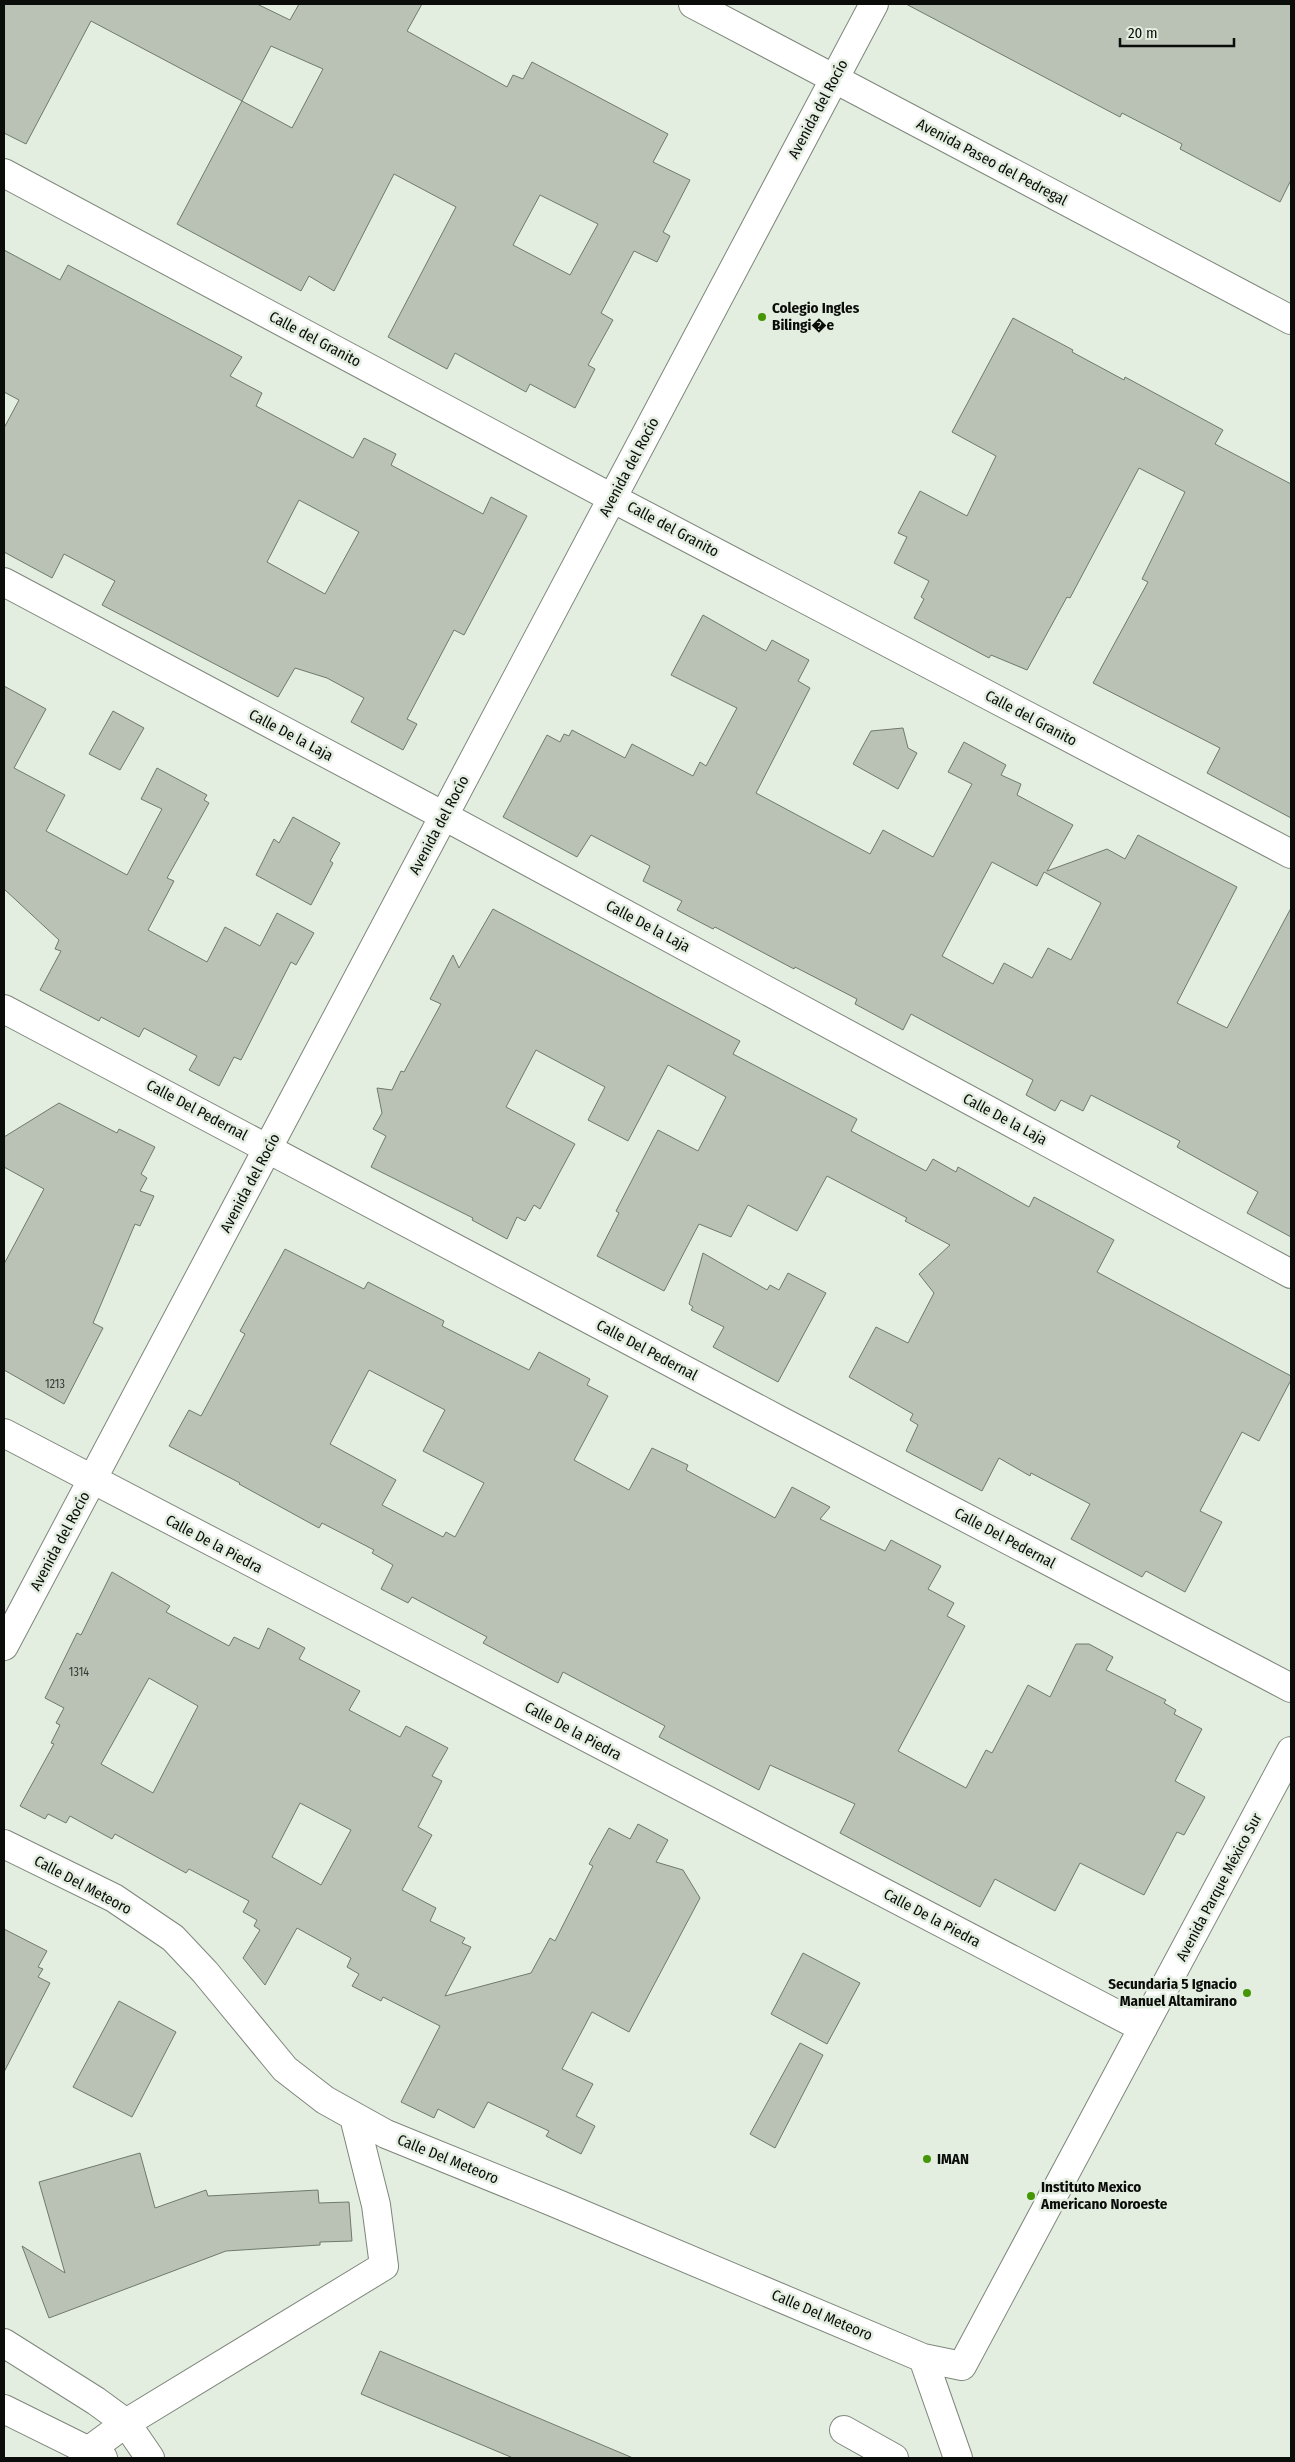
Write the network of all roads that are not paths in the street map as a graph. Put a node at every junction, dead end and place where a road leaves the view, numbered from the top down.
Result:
1 (693, 4) edge
2 (874, 4) edge
3 (834, 79) junction
4 (4, 173) edge
5 (1291, 320) edge
6 (612, 498) junction
7 (4, 582) edge
8 (444, 816) junction
9 (1291, 854) edge
10 (4, 1008) edge
11 (268, 1148) junction
12 (1291, 1274) edge
13 (4, 1433) edge
14 (92, 1480) junction
15 (4, 1646) edge
16 (1291, 1688) edge
17 (1291, 1751) edge
18 (4, 1844) edge
19 (1143, 2028) junction
20 (354, 2116) junction
21 (4, 2342) edge
22 (923, 2358) junction
23 (962, 2366) joint
24 (4, 2409) edge
25 (126, 2423) junction
26 (844, 2430) dead end
27 (95, 2455) edge
28 (150, 2458) edge
29 (894, 2458) edge
30 (958, 2458) edge

1 - 3 main road, Avenida Paseo del Pedregal
2 - 3 main road, Avenida del Rocío
3 - 5 main road, Avenida Paseo del Pedregal
3 - 6 main road, Avenida del Rocío
4 - 6 main road, Calle del Granito
6 - 8 main road, Avenida del Rocío
6 - 9 main road, Calle del Granito
7 - 8 main road, Calle De la Laja
8 - 11 main road, Avenida del Rocío
8 - 12 main road, Calle De la Laja
10 - 11 main road, Calle Del Pedernal
11 - 14 main road, Avenida del Rocío
11 - 16 main road, Calle Del Pedernal
13 - 14 main road, Calle De la Piedra
14 - 15 main road, Avenida del Rocío
14 - 19 main road, Calle De la Piedra
17 - 19 main road, Avenida Parque México Sur
18 - 20 main road, Calle Del Meteoro
19 - 23 main road, Avenida Parque México Sur
20 - 22 main road, Calle Del Meteoro
20 - 25 main road
21 - 25 main road
22 - 23 main road, Calle Del Meteoro
22 - 30 main road
24 - 27 main road
25 - 27 main road
25 - 28 main road
26 - 29 main road

